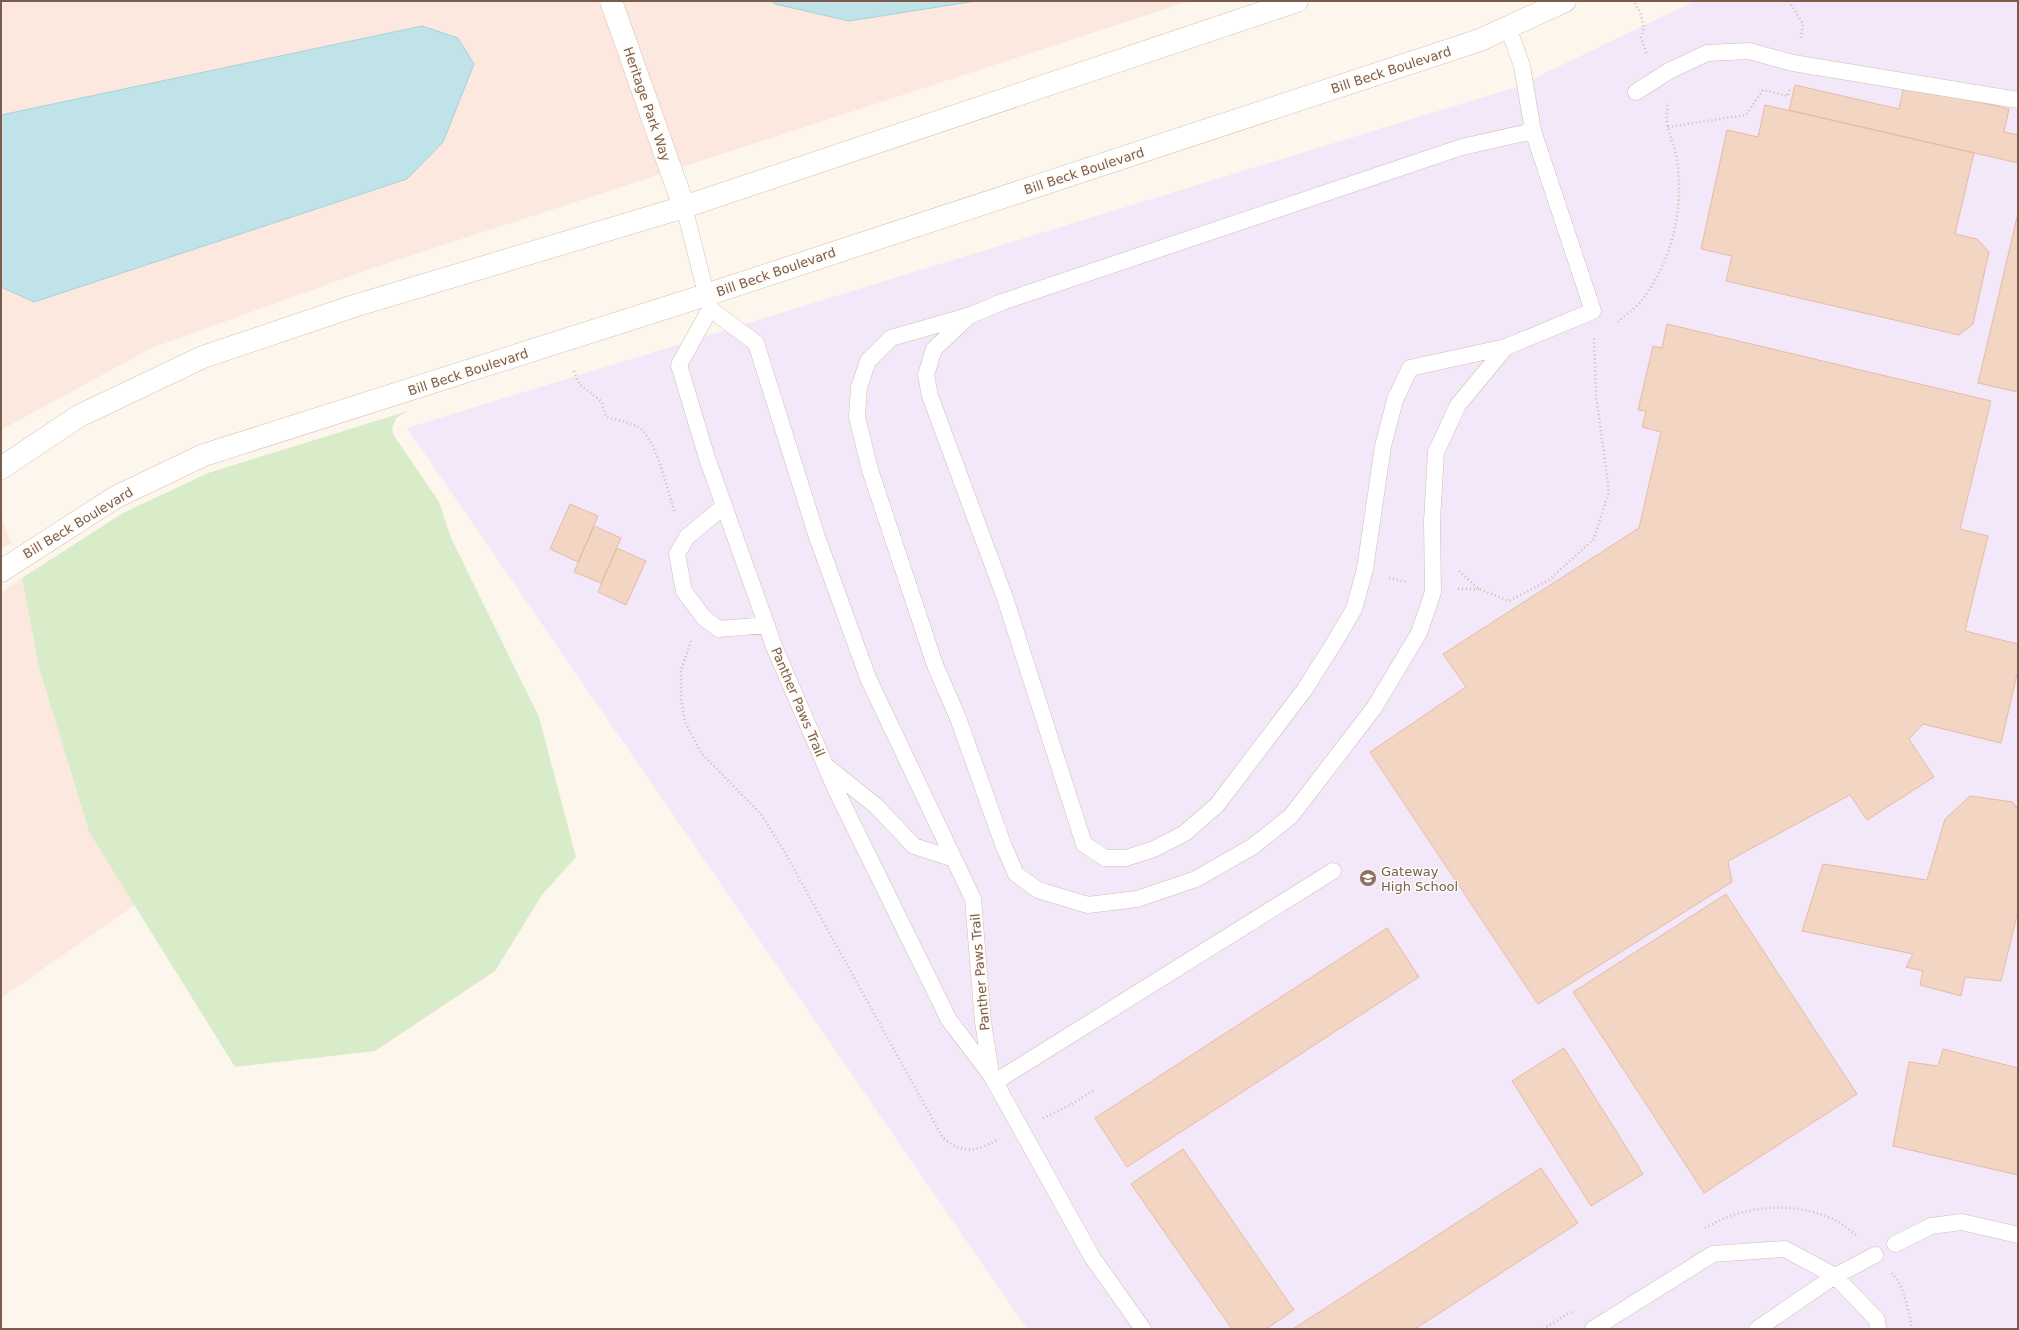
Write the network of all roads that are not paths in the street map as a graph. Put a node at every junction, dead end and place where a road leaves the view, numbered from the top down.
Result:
1 (611, 1) edge
2 (1297, 1) edge
3 (1552, 4) edge
4 (1508, 27) junction
5 (1636, 92) dead end
6 (2018, 100) edge
7 (1533, 131) junction
8 (684, 207) junction
9 (708, 302) junction
10 (971, 315) junction
11 (1506, 347) junction
12 (1, 468) edge
13 (724, 506) junction
14 (1, 571) edge
15 (767, 625) junction
16 (825, 766) junction
17 (954, 859) junction
18 (1333, 871) dead end
19 (993, 1078) junction
20 (2018, 1235) edge
21 (1895, 1244) dead end
22 (1875, 1254) dead end
23 (1835, 1276) junction
24 (1143, 1329) edge
25 (1593, 1329) edge
26 (1757, 1329) edge
27 (1878, 1329) edge

1 - 8 street, Heritage Park Way
2 - 8 street
3 - 4 street, Bill Beck Boulevard
4 - 7 lane
4 - 9 street, Bill Beck Boulevard
5 - 6 lane
7 - 10 lane
7 - 11 lane
8 - 9 lane
8 - 12 street
9 - 13 lane, Panther Paws Trail
9 - 14 street, Bill Beck Boulevard
9 - 17 lane, Panther Paws Trail
10 - 11 lane
10 - 11 lane
13 - 15 lane, Panther Paws Trail
13 - 15 lane
15 - 16 lane, Panther Paws Trail
16 - 17 lane
16 - 19 lane, Panther Paws Trail
17 - 19 lane, Panther Paws Trail
18 - 19 lane
19 - 24 lane, Panther Paws Trail
20 - 21 lane
22 - 23 lane
23 - 25 lane
23 - 26 lane
23 - 27 lane

